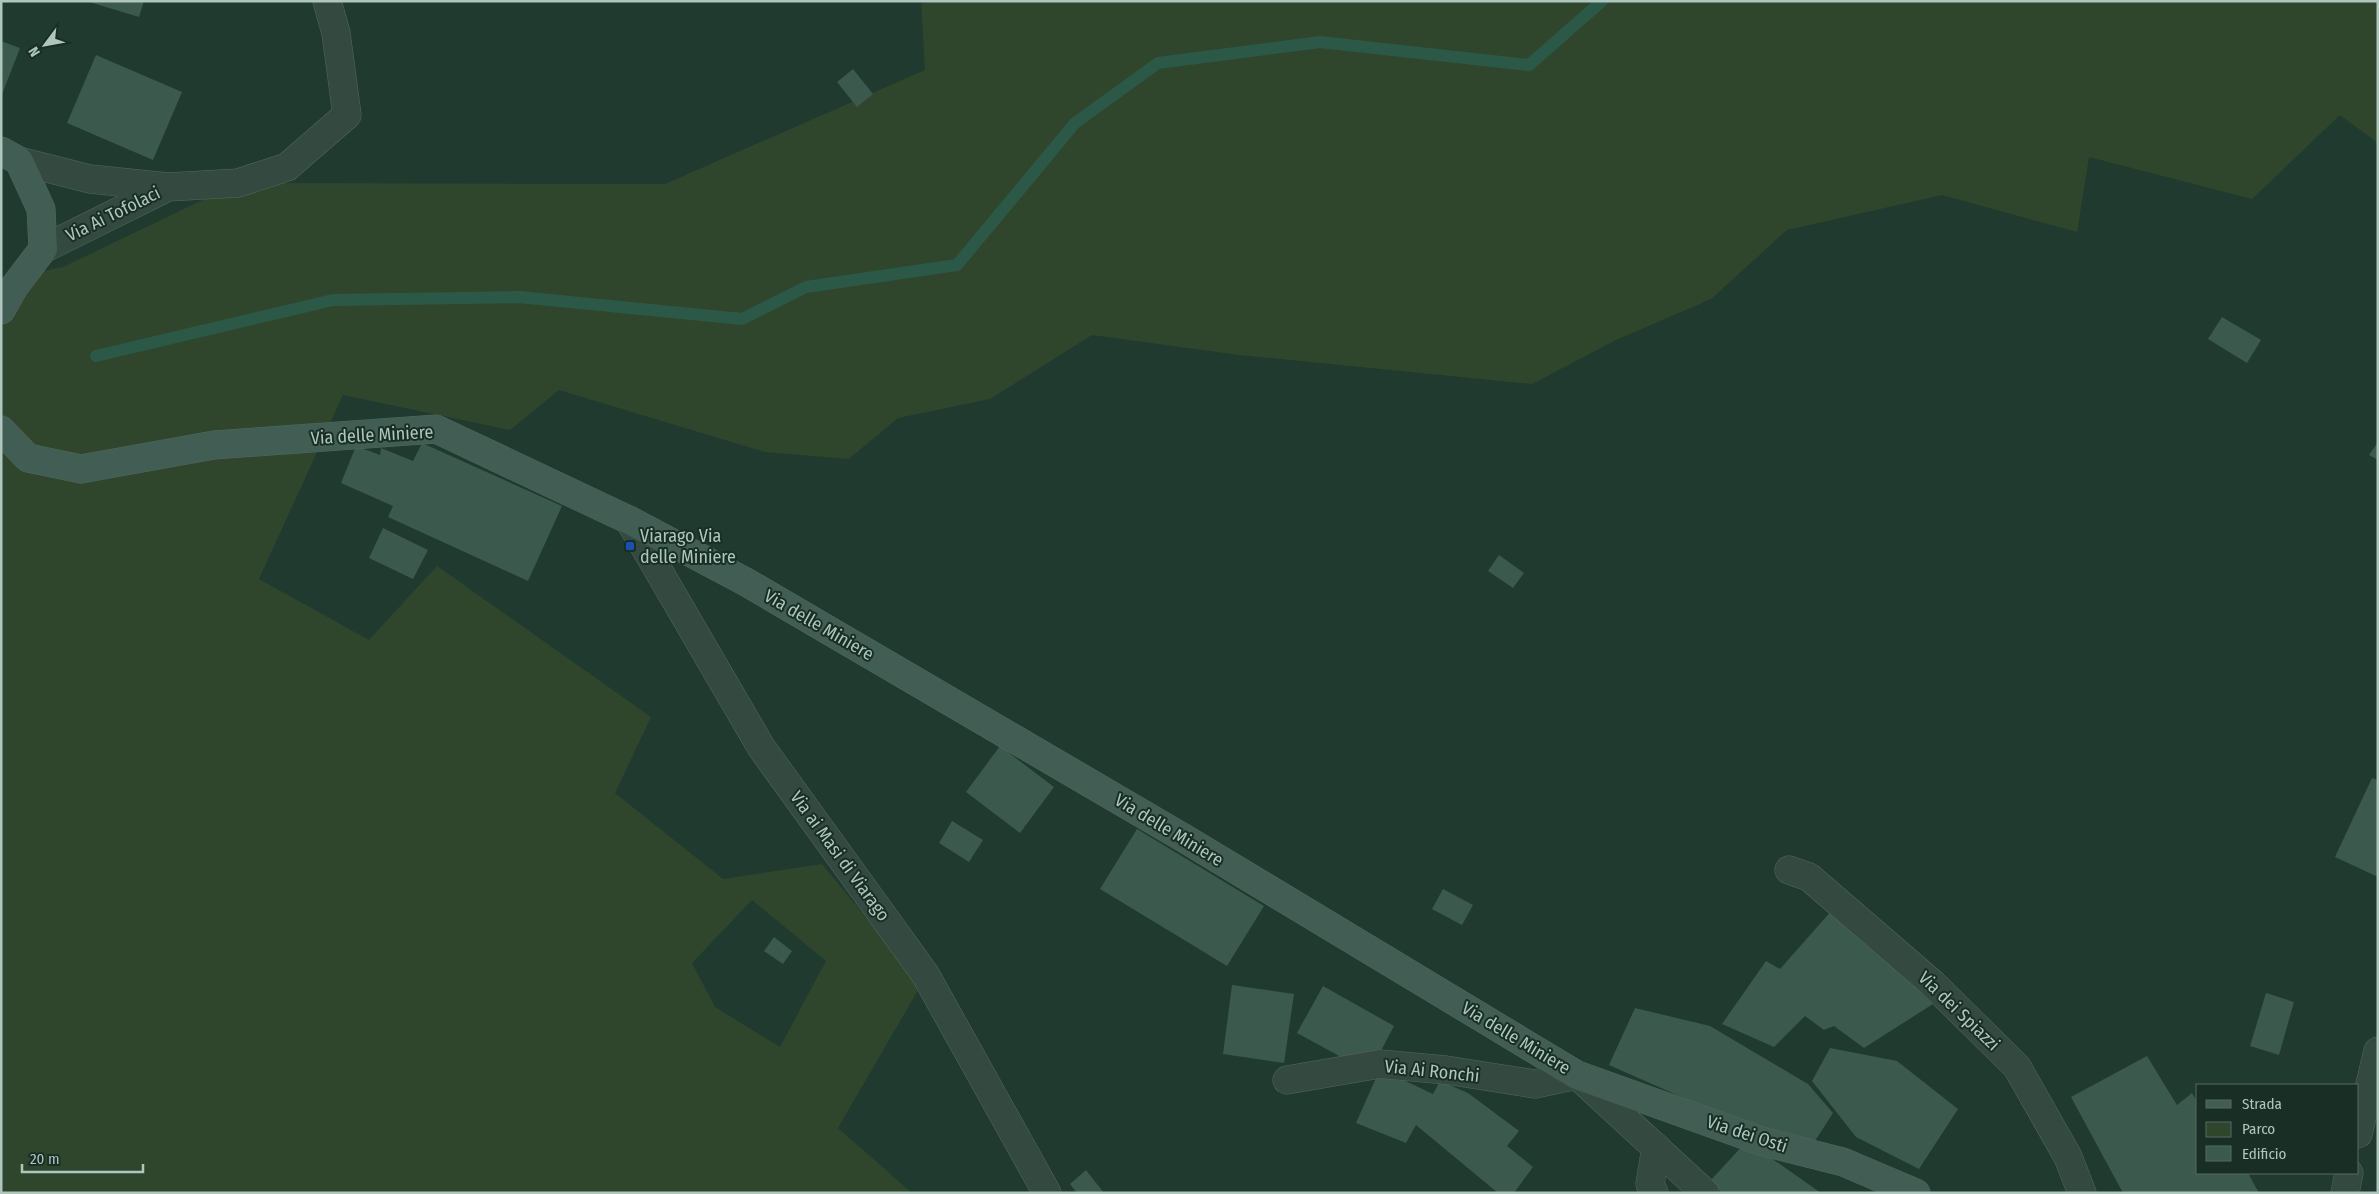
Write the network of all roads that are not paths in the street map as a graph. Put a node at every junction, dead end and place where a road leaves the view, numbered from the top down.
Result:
1 (327, 1) edge
2 (10, 156) edge
3 (168, 187) junction
4 (43, 249) junction
5 (1, 310) edge
6 (1, 430) edge
7 (629, 520) junction
8 (1789, 870) dead end
9 (2378, 1051) edge
10 (1577, 1074) junction
11 (1287, 1080) dead end
12 (2359, 1130) edge
13 (1656, 1147) junction
14 (2349, 1174) edge
15 (1046, 1193) edge
16 (1654, 1193) edge
17 (1705, 1193) edge
18 (1916, 1193) edge
19 (2082, 1193) edge
20 (2345, 1193) edge

1 - 3 street, Via Ai Tofolaci
2 - 3 street
2 - 4 street
3 - 4 street, Via Ai Tofolaci
4 - 5 street
6 - 7 street, Via delle Miniere
7 - 10 street, Via delle Miniere
7 - 15 street, Via ai Masi di Viarago
8 - 19 street, Via dei Spiazzi
9 - 12 street
10 - 11 street, Via Ai Ronchi
10 - 13 street
10 - 18 street, Via dei Osti
13 - 16 street
13 - 17 street
14 - 20 street

